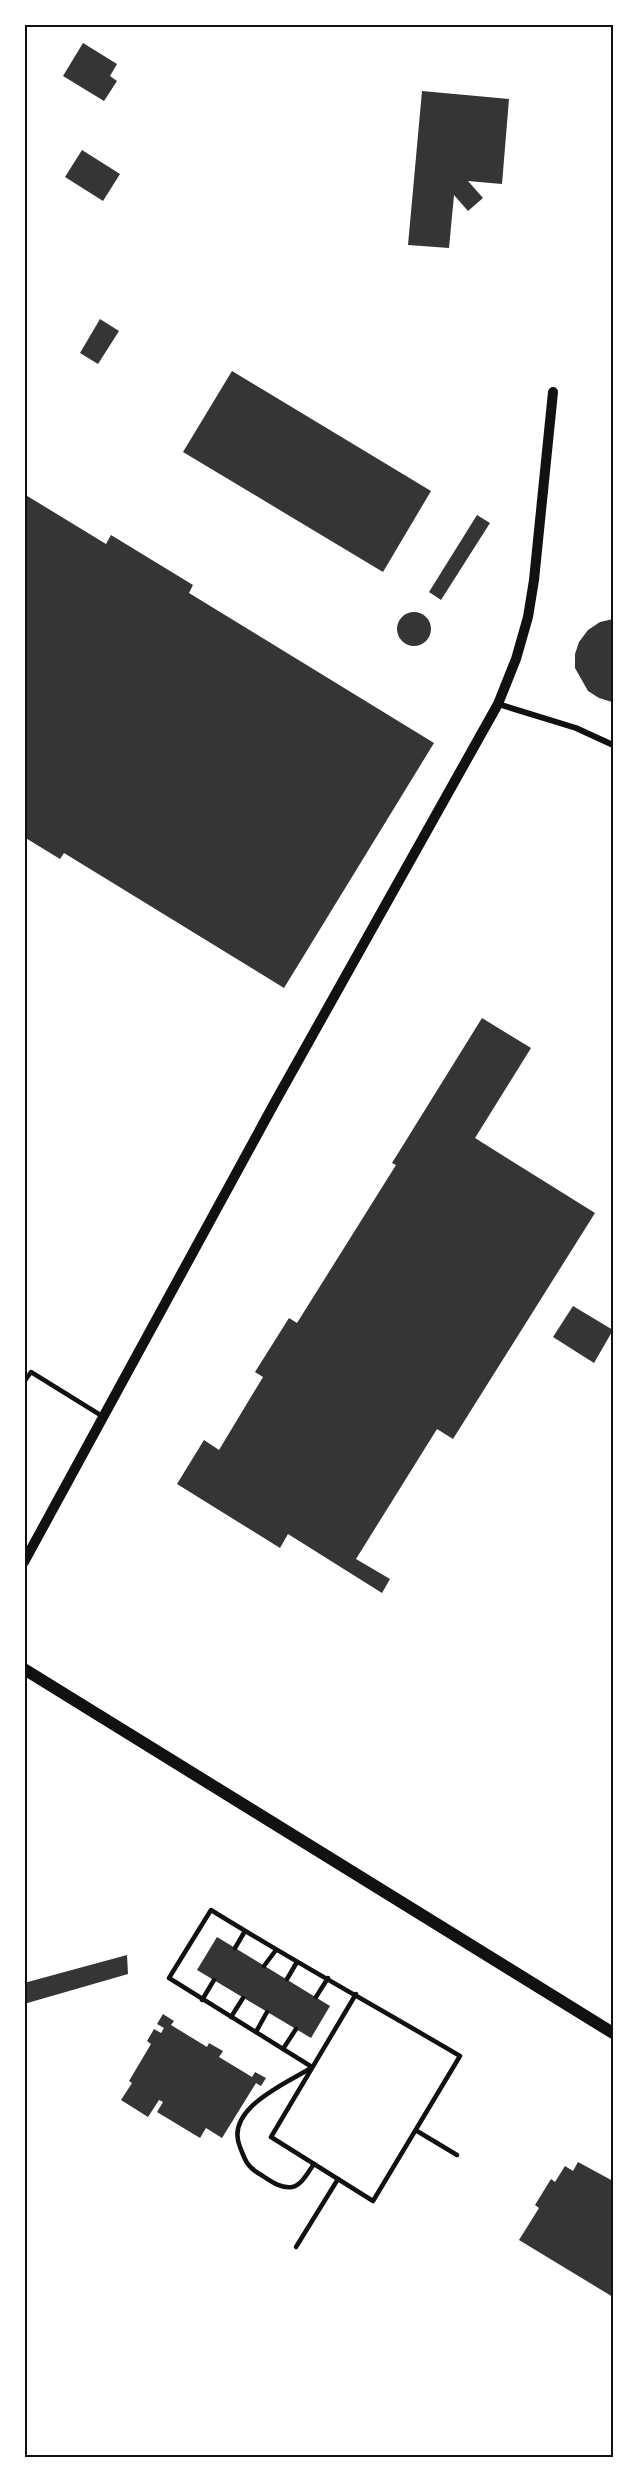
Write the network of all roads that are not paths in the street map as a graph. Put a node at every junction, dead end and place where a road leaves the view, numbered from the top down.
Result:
1 (554, 392) dead end
2 (498, 704) junction
3 (613, 745) edge
4 (24, 1367) edge
5 (31, 1372) junction
6 (24, 1382) edge
7 (104, 1418) junction
8 (24, 1562) edge
9 (24, 1669) edge
10 (245, 1931) junction
11 (235, 1948) dead end
12 (276, 1950) junction
13 (297, 1962) junction
14 (264, 1966) dead end
15 (328, 1978) junction
16 (287, 1979) dead end
17 (214, 1980) dead end
18 (356, 1995) junction
19 (315, 1997) dead end
20 (243, 1998) dead end
21 (202, 2000) junction
22 (267, 2012) dead end
23 (231, 2017) junction
24 (296, 2029) dead end
25 (256, 2032) junction
26 (613, 2033) edge
27 (283, 2049) junction
28 (312, 2067) junction
29 (417, 2131) junction
30 (457, 2156) dead end
31 (314, 2164) junction
32 (338, 2179) junction
33 (296, 2247) dead end

1 - 2 street
2 - 3 street
2 - 7 street
4 - 5 lane
5 - 6 lane
5 - 7 lane
7 - 8 street
9 - 26 main road
10 - 11 lane
10 - 12 lane
10 - 21 lane
12 - 13 lane
12 - 14 lane
13 - 15 lane
13 - 16 lane
15 - 18 lane
15 - 19 lane
17 - 21 lane
18 - 28 lane
18 - 29 lane
20 - 23 lane
21 - 23 lane
22 - 25 lane
23 - 25 lane
24 - 27 lane
25 - 27 lane
27 - 28 lane
28 - 31 lane
28 - 31 lane
29 - 30 lane
29 - 32 lane
31 - 32 lane
32 - 33 lane

